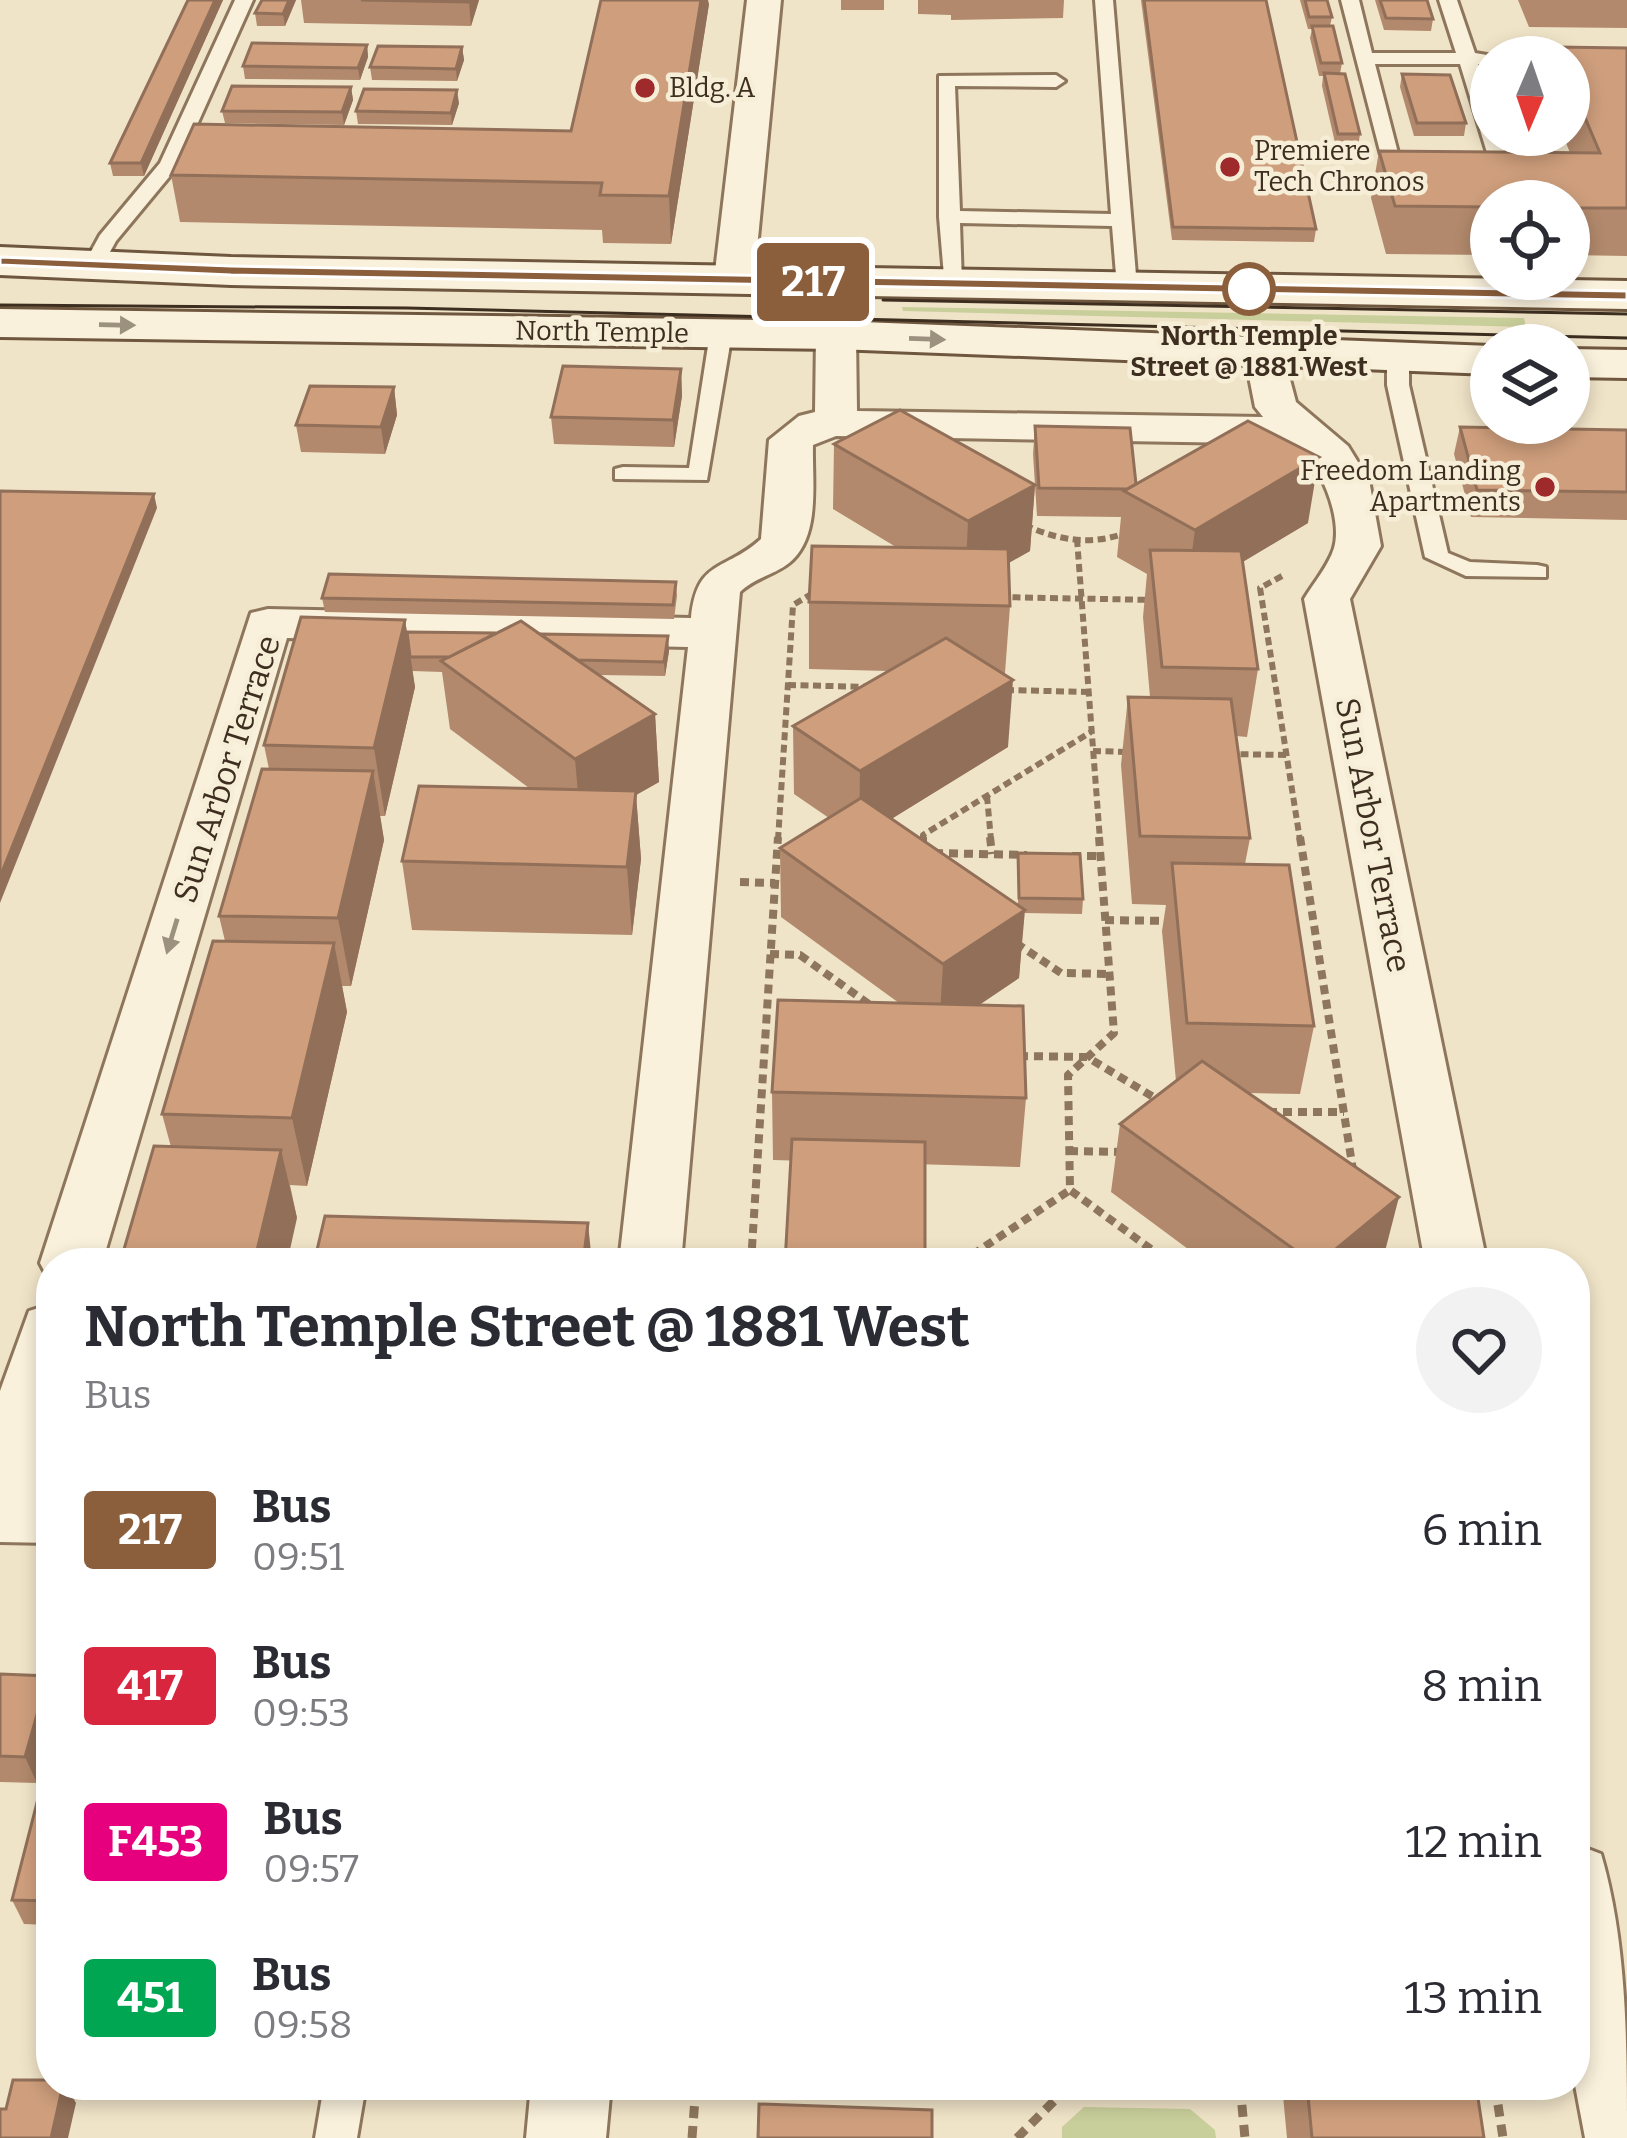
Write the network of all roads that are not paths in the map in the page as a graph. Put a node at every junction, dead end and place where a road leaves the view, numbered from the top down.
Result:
1 (244, 0) edge
2 (764, 0) edge
3 (1104, 0) edge
4 (1350, 0) edge
5 (1448, 0) edge
6 (1365, 58) junction
7 (1467, 59) junction
8 (1470, 68) edge
9 (1056, 81) dead end
10 (1498, 156) edge
11 (1434, 160) edge
12 (1456, 161) edge
13 (949, 217) junction
14 (1121, 220) junction
15 (0, 261) edge
16 (93, 266) junction
17 (734, 280) junction
18 (952, 284) junction
19 (1127, 287) junction
20 (1627, 296) edge
21 (0, 323) edge
22 (721, 333) junction
23 (836, 335) junction
24 (1265, 351) junction
25 (1398, 356) junction
26 (1470, 359) edge
27 (1590, 363) edge
28 (1627, 364) edge
29 (836, 423) junction
30 (1306, 431) junction
31 (623, 474) dead end
32 (1538, 572) dead end
33 (712, 633) junction
34 (76, 1248) edge
35 (651, 1248) edge
36 (1453, 1248) edge
37 (36, 1378) edge
38 (0, 1495) edge
39 (0, 1514) edge
40 (36, 1515) edge
41 (1590, 1957) edge
42 (342, 2100) edge
43 (570, 2100) edge
44 (336, 2138) edge
45 (566, 2138) edge
46 (1625, 2138) edge

1 - 16 lane
2 - 17 street
3 - 14 lane
4 - 6 lane
5 - 7 lane
6 - 7 lane
6 - 11 lane
7 - 8 lane
9 - 13 lane
10 - 12 lane
13 - 14 lane
13 - 18 lane
14 - 19 lane
15 - 16 main road, North Temple
16 - 17 main road, North Temple
17 - 18 main road, North Temple
18 - 19 main road, North Temple
19 - 20 main road, North Temple
21 -> 22 main road, North Temple
22 - 23 main road, North Temple
22 - 31 lane
23 -> 24 main road, North Temple
23 - 29 street
24 - 25 main road, North Temple
24 - 30 street, Sun Arbor Terrace
25 - 26 main road, North Temple
25 - 32 lane
27 - 28 main road
29 - 30 street
29 - 33 street
30 - 36 street, Sun Arbor Terrace
33 -> 34 street, Sun Arbor Terrace
33 - 35 street
37 - 38 street
39 - 40 street
41 - 46 street
42 - 44 lane
43 - 45 street

